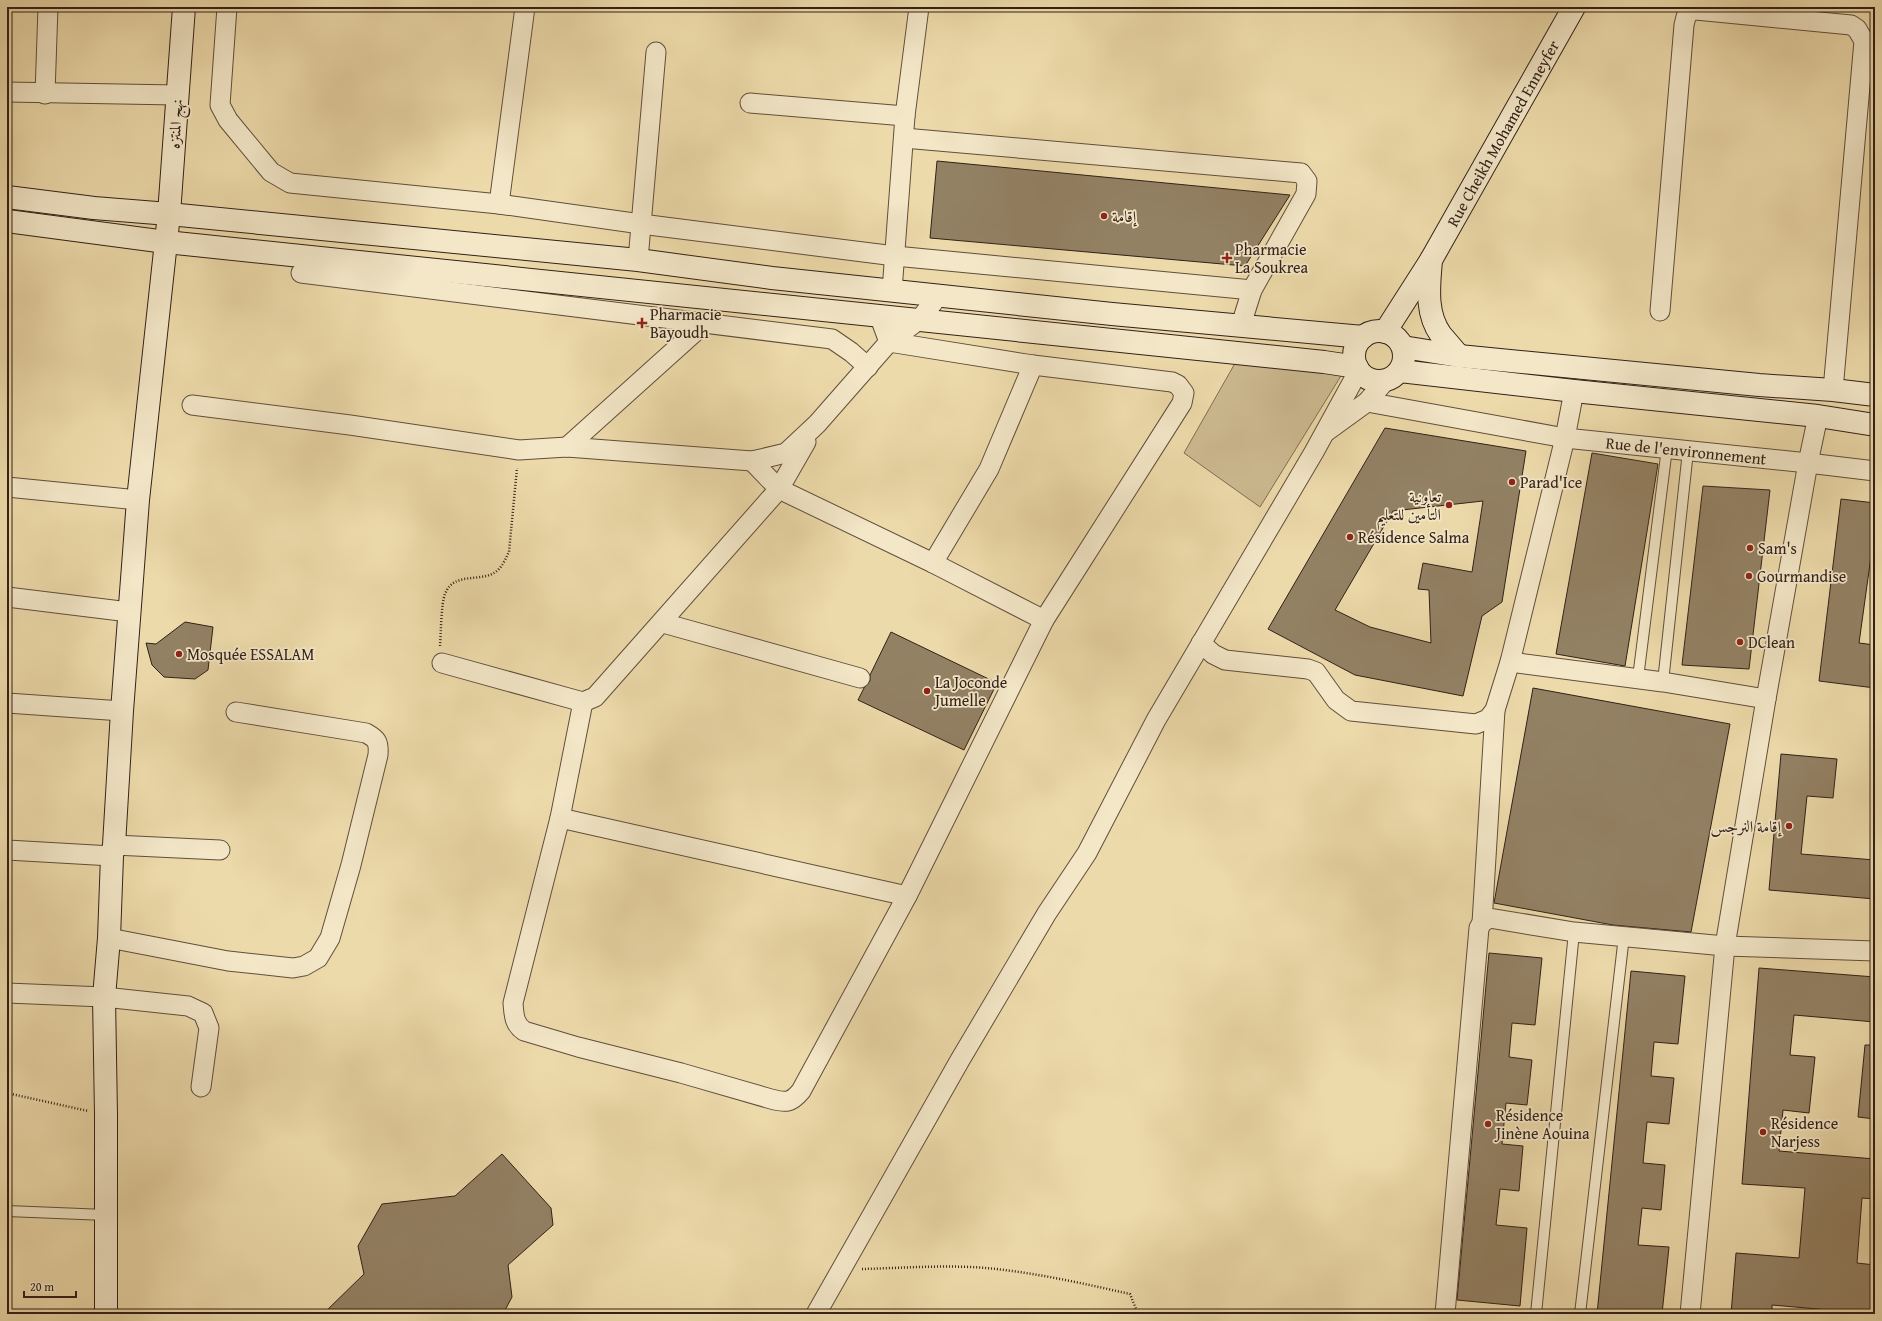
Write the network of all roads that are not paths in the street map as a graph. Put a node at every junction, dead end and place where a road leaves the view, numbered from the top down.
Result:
1 (48, 7) edge
2 (184, 7) edge
3 (227, 7) edge
4 (525, 7) edge
5 (919, 7) edge
6 (1574, 7) edge
7 (1802, 13) edge
8 (656, 52) dead end
9 (7, 92) edge
10 (45, 94) junction
11 (177, 95) junction
12 (750, 103) dead end
13 (905, 116) junction
14 (904, 138) junction
15 (7, 197) edge
16 (499, 204) junction
17 (169, 214) junction
18 (7, 221) edge
19 (641, 224) junction
20 (166, 242) junction
21 (895, 256) junction
22 (638, 260) junction
23 (1431, 260) junction
24 (301, 273) dead end
25 (1252, 290) junction
26 (892, 291) junction
27 (939, 295) junction
28 (1660, 311) dead end
29 (880, 315) junction
30 (920, 319) junction
31 (706, 322) junction
32 (1242, 325) junction
33 (1385, 332) junction
34 (1363, 337) junction
35 (889, 342) junction
36 (1403, 347) junction
37 (1459, 356) junction
38 (1033, 365) junction
39 (868, 367) junction
40 (1358, 369) junction
41 (1393, 375) junction
42 (1833, 390) junction
43 (1574, 391) junction
44 (1875, 395) edge
45 (1367, 402) junction
46 (192, 405) dead end
47 (1818, 416) junction
48 (817, 424) junction
49 (1875, 424) edge
50 (1324, 433) junction
51 (1565, 438) junction
52 (567, 447) junction
53 (1666, 448) junction
54 (1688, 451) junction
55 (752, 461) junction
56 (1808, 463) junction
57 (1875, 470) edge
58 (7, 487) edge
59 (779, 489) junction
60 (138, 500) junction
61 (933, 562) junction
62 (7, 597) edge
63 (129, 612) junction
64 (1044, 620) junction
65 (663, 623) junction
66 (1201, 644) junction
67 (1510, 662) junction
68 (442, 663) road end
69 (860, 678) dead end
70 (1638, 678) junction
71 (1663, 682) junction
72 (1766, 699) junction
73 (583, 702) junction
74 (7, 703) edge
75 (1495, 710) junction
76 (122, 711) junction
77 (236, 712) dead end
78 (560, 818) junction
79 (7, 850) edge
80 (113, 850) junction
81 (220, 850) dead end
82 (907, 896) junction
83 (1482, 923) junction
84 (1574, 932) junction
85 (1624, 936) junction
86 (109, 938) junction
87 (1725, 946) junction
88 (1875, 951) edge
89 (7, 992) edge
90 (104, 997) junction
91 (200, 1087) dead end
92 (7, 1211) edge
93 (106, 1215) junction
94 (106, 1314) edge
95 (816, 1314) edge
96 (1445, 1314) edge
97 (1536, 1314) edge
98 (1580, 1314) edge
99 (1690, 1314) edge

1 - 10 street
2 - 11 main road, نهج المنتزه
3 - 16 street
4 - 16 street
5 - 13 street
6 - 23 main road, Rue Cheikh Mohamed Enneyfer
7 - 28 street
7 - 42 street
8 - 19 street
9 - 10 street
10 - 11 street
11 - 17 main road, نهج المنتزه
12 - 13 street
13 - 14 street
14 - 21 street
14 - 25 street
15 - 17 main road
16 - 19 street
17 - 20 main road, نهج المنتزه
17 - 22 main road
18 - 20 main road
19 - 21 street
19 - 22 street
20 - 29 main road
20 - 60 main road, نهج المنتزه
21 - 25 street
21 - 26 street
22 - 26 main road
23 - 33 main road, Rue Cheikh Mohamed Enneyfer
23 - 37 main road
24 - 31 street
25 - 32 street
26 - 27 main road
27 - 30 street
27 - 32 main road
29 - 30 main road
29 - 35 street
30 - 35 street
30 - 40 main road
31 - 39 street
31 - 52 street
32 - 34 main road
33 - 34 main road
33 - 36 main road
34 - 40 main road
35 - 38 street
35 - 39 street
36 - 37 main road
36 - 41 main road
37 - 42 main road
38 - 61 street
38 - 64 street
39 - 48 street
40 - 41 main road
40 - 50 street
41 - 43 main road
41 - 45 street
42 - 44 main road
43 - 47 main road
43 - 51 street
45 - 50 street
45 - 51 street, Rue de l'environnement
46 - 52 street
47 - 49 main road
47 - 56 street
48 - 55 street
48 - 59 street
50 - 66 street
51 - 53 street, Rue de l'environnement
51 - 67 street
52 - 55 street
53 - 54 street, Rue de l'environnement
53 - 70 lane
54 - 56 street, Rue de l'environnement
54 - 71 lane
55 - 59 street
56 - 57 street, Rue de l'environnement
56 - 72 street
58 - 60 street
59 - 61 street
59 - 65 street
60 - 63 main road, نهج المنتزه
61 - 64 street
62 - 63 street
63 - 76 main road, نهج المنتزه
64 - 82 street
65 - 69 street
65 - 73 street
66 - 75 street
66 - 95 street
67 - 70 street
67 - 75 street
68 - 73 street
70 - 71 street
71 - 72 street
72 - 87 street
73 - 78 street
74 - 76 street
75 - 83 street
76 - 80 main road, نهج المنتزه
77 - 86 street
78 - 82 street
78 - 82 street
79 - 80 street
80 - 81 street
80 - 86 main road, نهج المنتزه
83 - 84 street
83 - 96 street
84 - 85 street
84 - 97 lane
85 - 87 street
85 - 98 lane
86 - 90 main road, نهج المنتزه
87 - 88 street
87 - 99 street
89 - 90 street
90 - 91 street
90 - 93 main road, نهج المنتزه
92 - 93 lane
93 - 94 main road, نهج المنتزه

